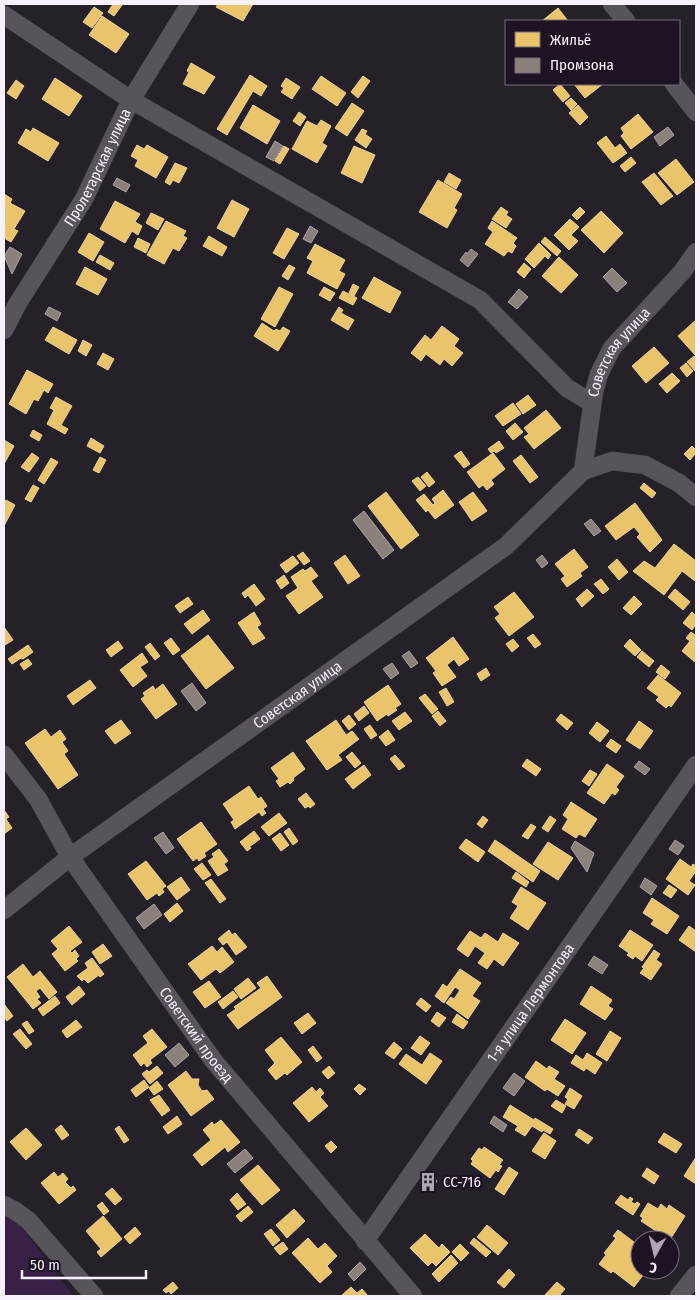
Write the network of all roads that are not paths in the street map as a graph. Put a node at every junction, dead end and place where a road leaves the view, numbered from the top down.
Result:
1 (190, 4) edge
2 (612, 4) edge
3 (4, 15) edge
4 (625, 20) edge
5 (675, 85) edge
6 (131, 100) junction
7 (696, 112) edge
8 (696, 252) edge
9 (4, 330) edge
10 (592, 403) junction
11 (583, 471) junction
12 (696, 497) edge
13 (4, 755) edge
14 (696, 765) edge
15 (70, 856) junction
16 (4, 910) edge
17 (4, 1205) edge
18 (365, 1240) junction
19 (696, 1275) edge
20 (94, 1296) edge
21 (413, 1296) edge
22 (679, 1296) edge

1 - 6 street, Пролетарская улица
2 - 4 street
3 - 6 street
5 - 7 street
6 - 9 street, Пролетарская улица
6 - 10 street
8 - 10 street, Советская улица
10 - 11 street, Советская улица
11 - 12 street, Советская улица
11 - 15 street, Советская улица
13 - 15 street, Советский проезд
14 - 18 street, 1-я улица Лермонтова
15 - 16 street, Советская улица
15 - 18 street, Советский проезд
17 - 20 street
18 - 21 street, Советский проезд
19 - 22 street

